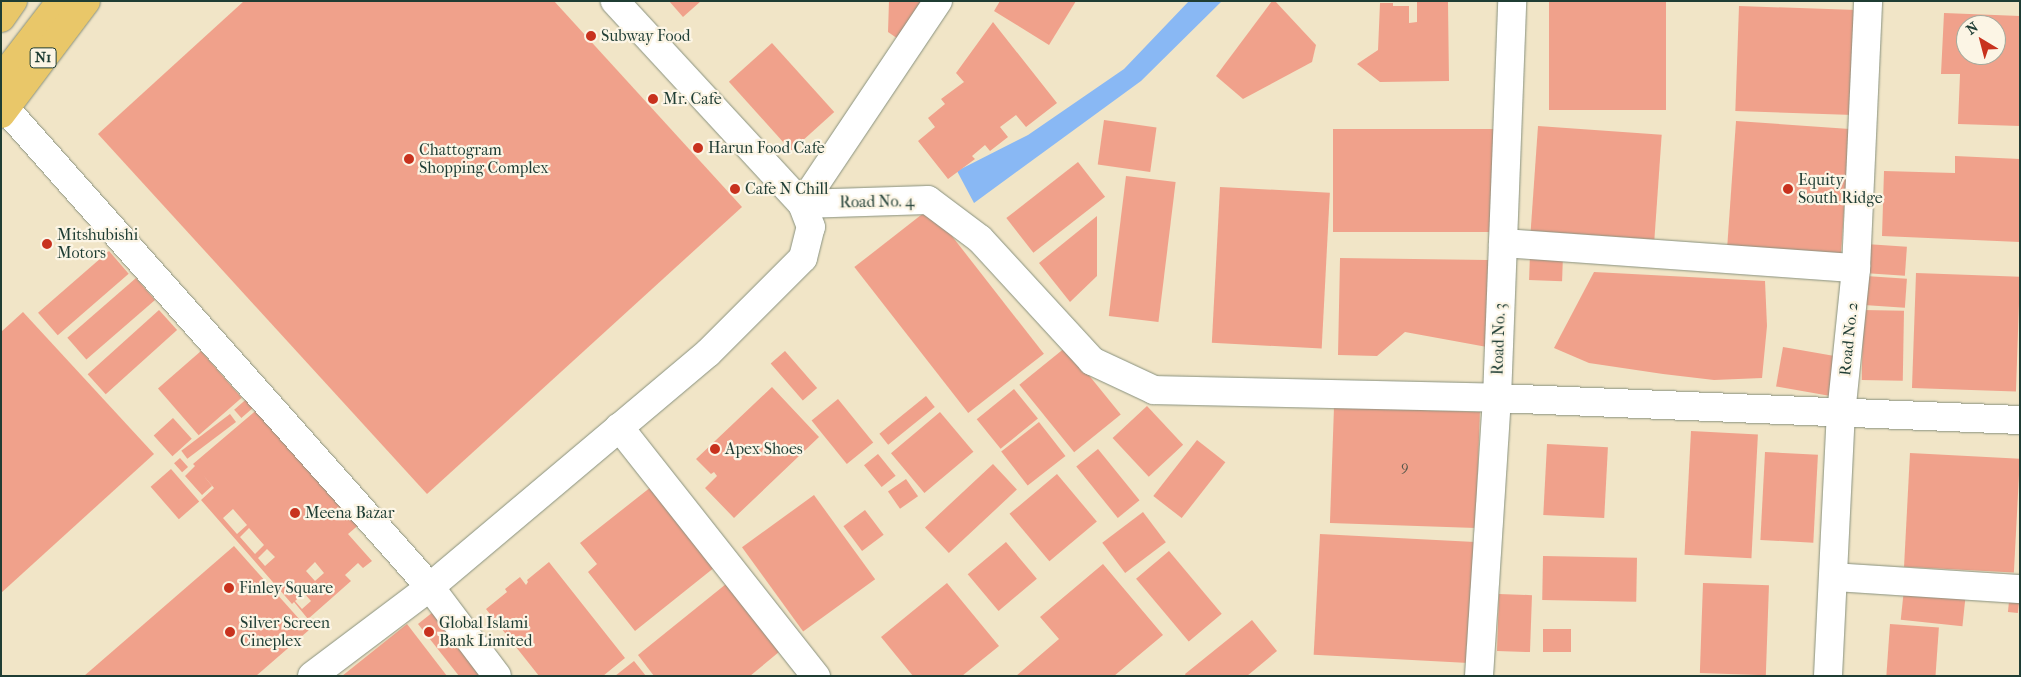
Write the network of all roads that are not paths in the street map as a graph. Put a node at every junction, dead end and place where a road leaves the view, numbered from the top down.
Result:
1 (13, 1) edge
2 (37, 1) edge
3 (61, 1) edge
4 (86, 1) edge
5 (615, 1) edge
6 (938, 1) edge
7 (1512, 1) edge
8 (1868, 1) edge
9 (1, 18) edge
10 (1, 47) edge
11 (1, 79) edge
12 (3, 111) edge
13 (802, 204) junction
14 (1503, 243) junction
15 (1856, 268) junction
16 (1497, 398) junction
17 (1841, 414) junction
18 (2020, 420) edge
19 (619, 427) junction
20 (1834, 577) junction
21 (430, 587) junction
22 (2020, 589) edge
23 (318, 674) edge
24 (497, 676) edge
25 (816, 676) edge
26 (1479, 676) edge
27 (1828, 676) edge

1 - 9 highway
2 - 10 highway
3 - 11 highway
4 - 12 highway, N1
5 - 13 street
6 - 13 street
7 - 14 street, Road No. 3
8 - 15 street, Road No. 2
12 - 21 street
13 - 16 street, Road No. 4
13 - 19 street
14 - 15 street
14 - 16 street, Road No. 3
15 - 17 street, Road No. 2
16 - 17 street
16 - 26 street, Road No. 3
17 - 18 street
17 - 20 street, Road No. 2
19 - 21 street
19 - 25 street
20 - 22 street
20 - 27 street, Road No. 2
21 - 23 street
21 - 24 street

